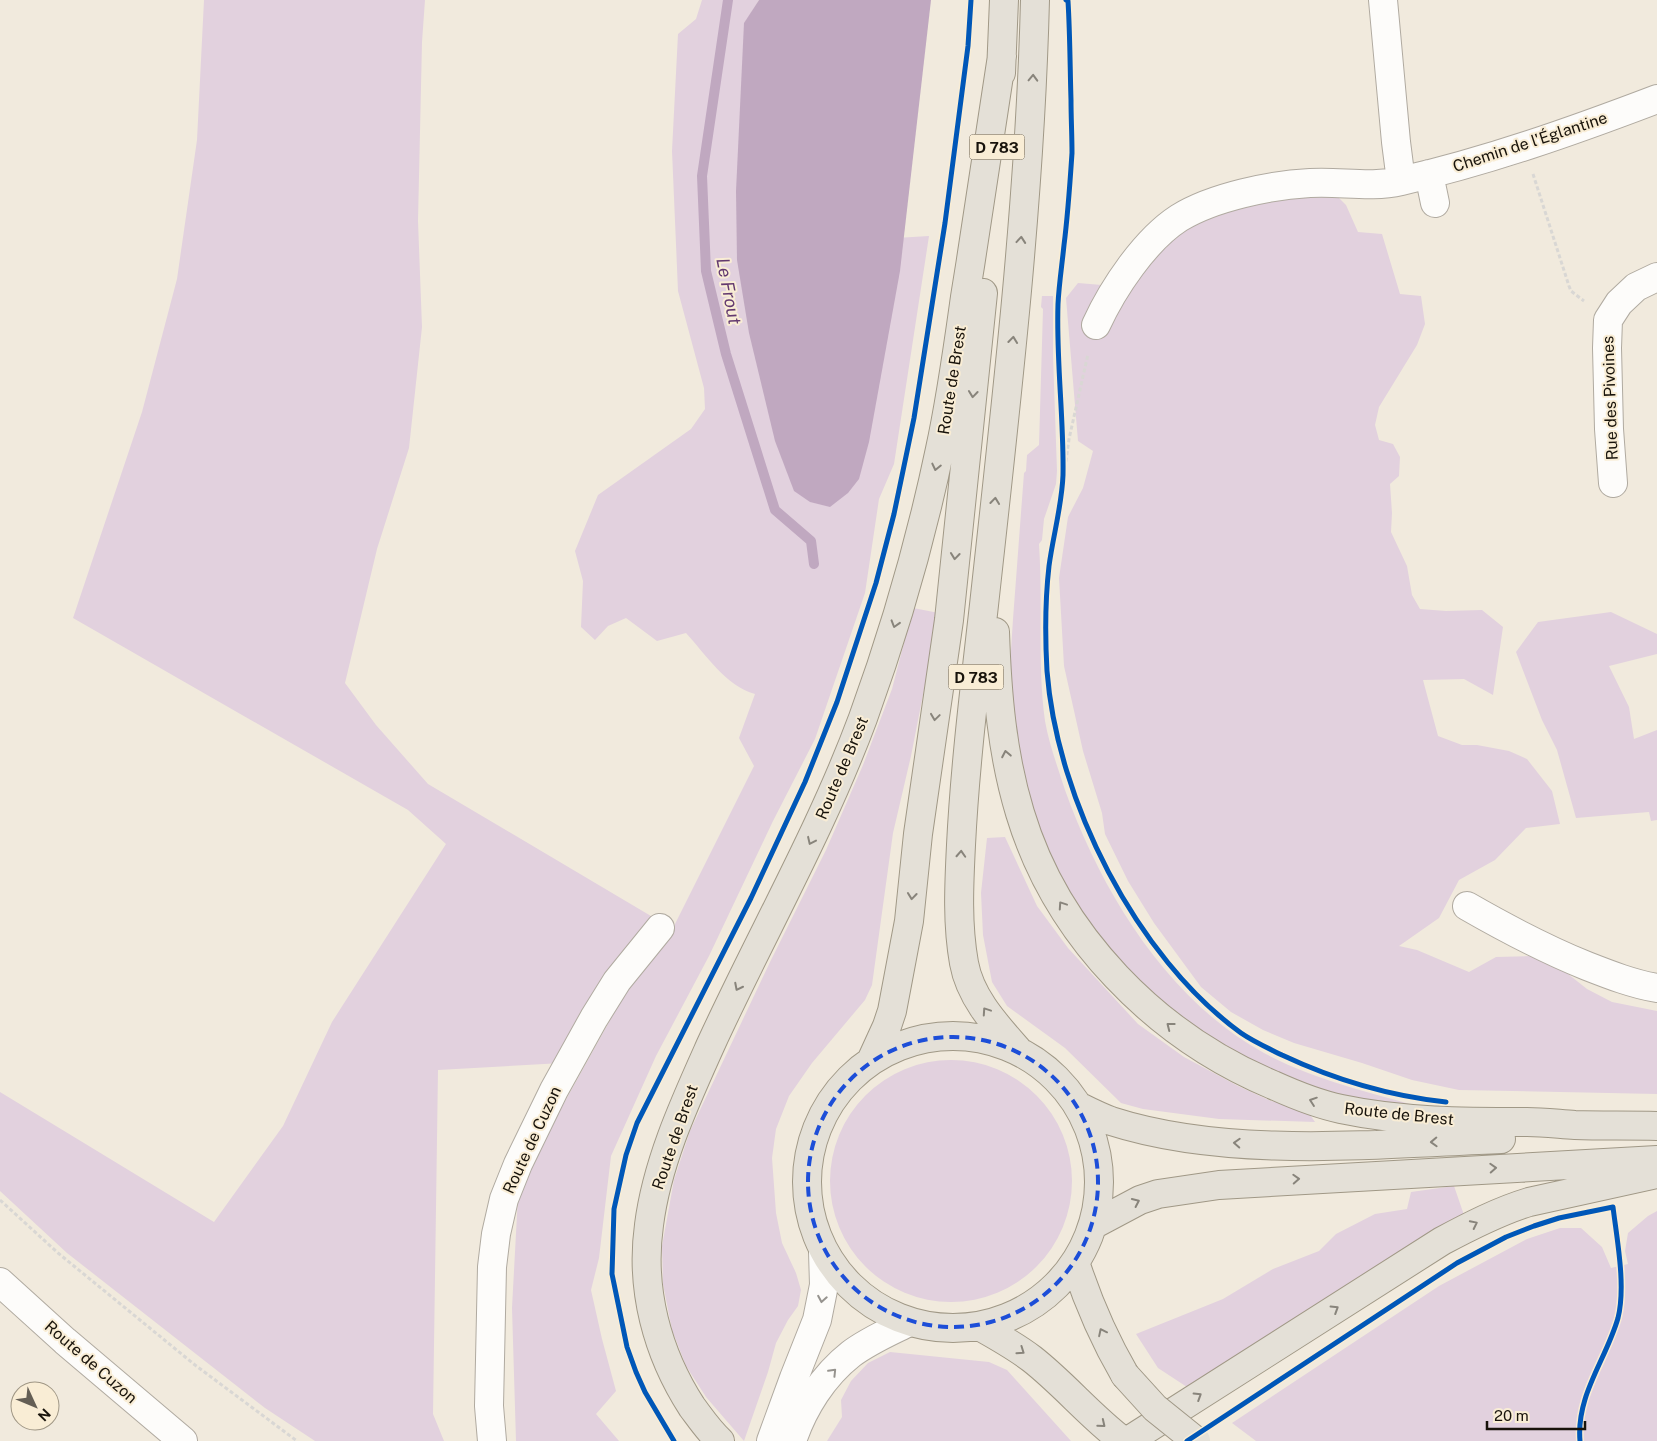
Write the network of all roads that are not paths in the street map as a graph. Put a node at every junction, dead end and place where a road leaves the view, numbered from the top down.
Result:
1 (1004, 0) edge
2 (1035, 0) edge
3 (1382, 0) edge
4 (1002, 56) junction
5 (1657, 99) edge
6 (1428, 174) junction
7 (1401, 181) junction
8 (1435, 203) dead end
9 (1657, 277) edge
10 (1096, 325) road end
11 (1613, 483) dead end
12 (992, 531) junction
13 (1467, 906) dead end
14 (660, 928) dead end
15 (1657, 988) edge
16 (1016, 1049) junction
17 (871, 1061) junction
18 (1080, 1107) junction
19 (1657, 1126) edge
20 (1657, 1132) edge
21 (1657, 1160) edge
22 (1657, 1174) edge
23 (1093, 1225) junction
24 (824, 1251) junction
25 (1075, 1262) junction
26 (0, 1282) edge
27 (909, 1322) junction
28 (979, 1326) junction
29 (796, 1405) junction
30 (184, 1441) edge
31 (492, 1441) edge
32 (720, 1441) edge
33 (771, 1441) edge
34 (792, 1441) edge
35 (1123, 1441) edge
36 (1128, 1441) edge
37 (1196, 1441) edge

1 - 4 main road, Route de Brest / D 783
12 -> 2 main road, Route de Brest / D 783
3 - 7 street
4 -> 17 main road, Route de Brest / D 783
4 -> 32 main road, Route de Brest
5 - 6 street, Chemin de l'Églantine
6 - 7 street, Chemin de l'Églantine
6 - 8 street
7 - 10 street, Chemin de l'Églantine
9 - 11 street, Rue des Pivoines
16 -> 12 main road, Route de Brest / D 783
19 -> 12 main road, Route de Brest
13 - 15 street
14 - 31 street, Route de Cuzon
16 - 17 main road
16 - 18 main road
17 - 24 main road
20 -> 18 main road, Route de Brest
18 - 23 main road
23 -> 21 main road
36 -> 22 main road
23 - 25 main road
24 - 27 main road
24 -> 29 street
25 - 28 main road
37 -> 25 main road, bridge
26 - 30 street, Route de Cuzon
27 - 28 main road
29 -> 27 street
28 -> 35 main road
29 - 33 street
29 - 34 street

